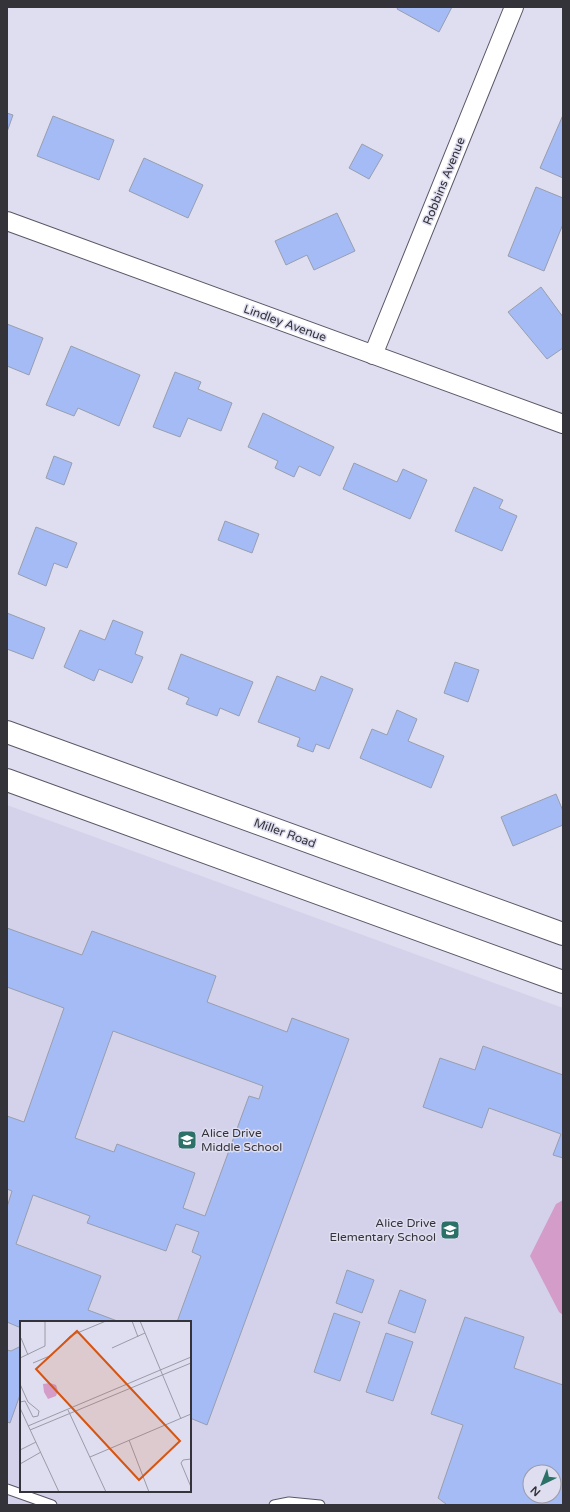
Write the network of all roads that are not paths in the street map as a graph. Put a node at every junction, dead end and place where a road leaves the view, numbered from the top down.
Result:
1 (514, 7) edge
2 (7, 222) edge
3 (373, 355) junction
4 (563, 424) edge
5 (7, 732) edge
6 (7, 780) edge
7 (563, 934) edge
8 (563, 982) edge
9 (7, 1488) edge
10 (52, 1505) edge
11 (274, 1505) edge
12 (320, 1505) edge

1 - 3 street, Robbins Avenue
2 - 3 street, Lindley Avenue
3 - 4 street, Lindley Avenue
5 - 7 street, Miller Road
6 - 8 street
9 - 10 lane
11 - 12 lane

